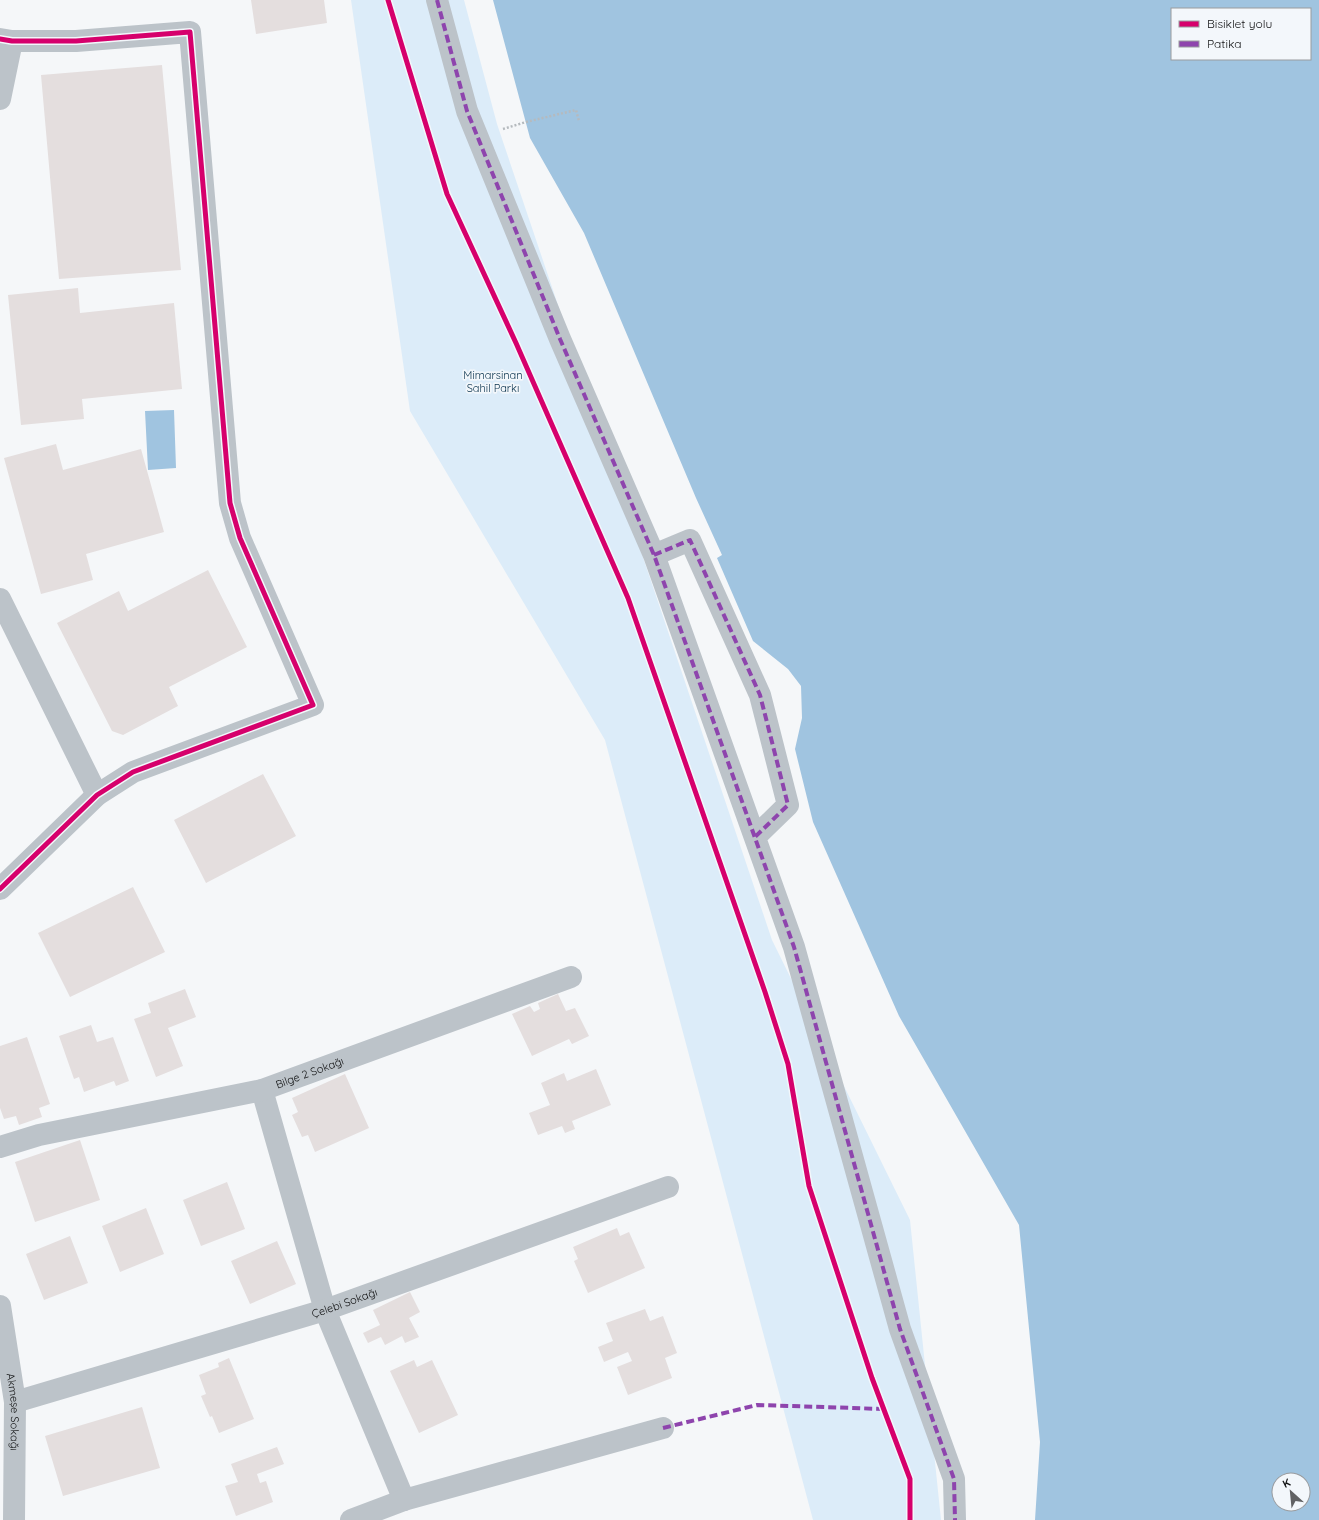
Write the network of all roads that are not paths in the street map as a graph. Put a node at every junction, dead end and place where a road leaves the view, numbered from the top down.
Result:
1 (437, 0) edge
2 (6, 40) edge
3 (0, 98) edge
4 (654, 555) junction
5 (0, 599) edge
6 (97, 795) junction
7 (755, 837) junction
8 (0, 889) edge
9 (571, 977) dead end
10 (262, 1090) junction
11 (0, 1147) edge
12 (668, 1186) dead end
13 (0, 1306) edge
14 (325, 1310) junction
15 (2, 1328) edge
16 (15, 1402) junction
17 (663, 1428) dead end
18 (404, 1500) junction
19 (14, 1520) edge
20 (351, 1520) edge
21 (955, 1520) edge

1 - 4 street
2 - 3 street
2 - 6 street
4 - 7 street
4 - 7 street
5 - 6 street
6 - 8 street
7 - 21 street
9 - 10 street, Bilge 2 Sokağı
10 - 11 street, Bilge 2 Sokağı
10 - 14 street
12 - 14 street, Çelebi Sokağı
13 - 15 street, Akmeşe Sokağı
14 - 16 street, Çelebi Sokağı
14 - 18 street
15 - 16 street, Akmeşe Sokağı
16 - 19 street, Akmeşe Sokağı
17 - 18 street
18 - 20 street

